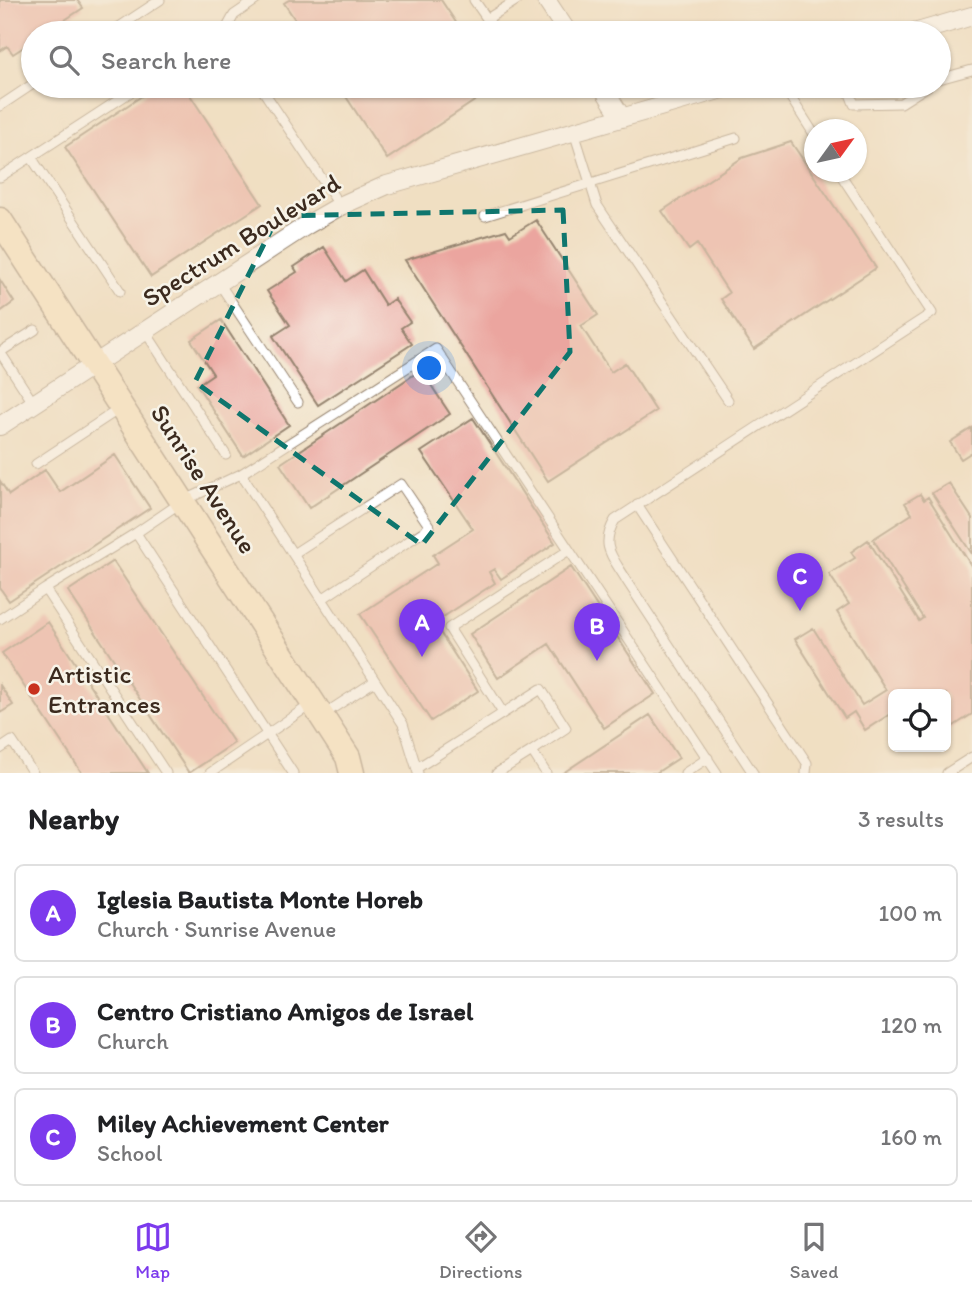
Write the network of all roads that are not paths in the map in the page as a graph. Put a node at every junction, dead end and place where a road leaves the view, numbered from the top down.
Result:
1 (160, 0) edge
2 (256, 0) edge
3 (474, 0) edge
4 (517, 0) edge
5 (546, 0) edge
6 (972, 16) edge
7 (487, 19) joint
8 (128, 21) edge
9 (231, 21) edge
10 (560, 21) edge
11 (951, 22) edge
12 (972, 70) edge
13 (951, 76) edge
14 (21, 92) edge
15 (122, 98) edge
16 (268, 98) edge
17 (609, 98) edge
18 (691, 98) edge
19 (791, 98) edge
20 (852, 98) edge
21 (909, 98) edge
22 (0, 106) edge
23 (622, 118) junction
24 (804, 119) edge
25 (574, 132) junction
26 (736, 138) dead end
27 (32, 157) junction
28 (0, 177) edge
29 (590, 182) junction
30 (846, 182) edge
31 (341, 206) junction
32 (485, 216) dead end
33 (0, 220) edge
34 (219, 283) junction
35 (120, 291) dead end
36 (35, 330) dead end
37 (145, 331) junction
38 (0, 352) edge
39 (95, 364) junction
40 (728, 400) dead end
41 (298, 402) dead end
42 (34, 404) junction
43 (122, 406) junction
44 (0, 426) edge
45 (226, 455) dead end
46 (36, 464) dead end
47 (241, 474) junction
48 (183, 501) junction
49 (637, 505) junction
50 (136, 533) junction
51 (569, 550) junction
52 (293, 554) junction
53 (46, 589) junction
54 (322, 599) junction
55 (0, 619) edge
56 (375, 681) junction
57 (317, 709) junction
58 (503, 713) junction
59 (268, 734) junction
60 (0, 749) edge
61 (532, 751) junction
62 (972, 757) edge
63 (708, 758) junction
64 (417, 770) edge
65 (33, 773) edge
66 (166, 773) edge
67 (210, 773) edge
68 (293, 773) edge
69 (352, 773) edge
70 (497, 773) edge
71 (546, 773) edge
72 (685, 773) edge
73 (718, 773) edge
74 (753, 773) edge
75 (806, 773) edge
76 (947, 773) edge

1 - 8 lane
2 - 9 lane
3 - 7 lane
4 - 7 lane
5 - 10 street
6 - 11 street
12 - 13 lane
14 - 22 lane
15 - 27 lane
16 - 31 lane
17 - 23 street
18 - 23 street, Spectrum Boulevard
19 - 24 lane
20 - 21 lane
23 - 25 street, Spectrum Boulevard
25 - 29 lane
25 - 31 street, Spectrum Boulevard
26 - 29 lane
27 - 28 lane
27 - 35 lane
29 - 32 lane
29 - 40 lane
30 - 49 lane
31 - 34 street, Spectrum Boulevard
33 - 39 street, Sunrise Avenue
34 - 37 street, Spectrum Boulevard
34 - 41 lane
36 - 38 lane
37 - 39 street, Spectrum Boulevard
37 - 45 lane
38 - 42 lane
39 - 42 street, Spectrum Boulevard
39 - 43 street, Sunrise Avenue
42 - 44 street, Spectrum Boulevard
43 - 46 lane
43 - 48 street, Sunrise Avenue
47 - 48 lane
47 - 51 lane
47 - 52 lane
48 - 50 lane
48 - 57 street, Sunrise Avenue
49 - 74 lane
49 - 75 lane
50 - 53 lane
50 - 59 lane
51 - 58 lane
51 - 63 lane
52 - 54 lane
52 - 54 lane
53 - 55 lane
53 - 66 lane
54 - 56 lane
56 - 57 lane
56 - 64 lane
57 - 59 lane
57 - 69 street, Sunrise Avenue
58 - 61 lane
58 - 64 lane
59 - 67 lane
59 - 68 lane
60 - 65 lane
61 - 70 lane
61 - 71 lane
62 - 76 lane
63 - 72 lane
63 - 73 lane

